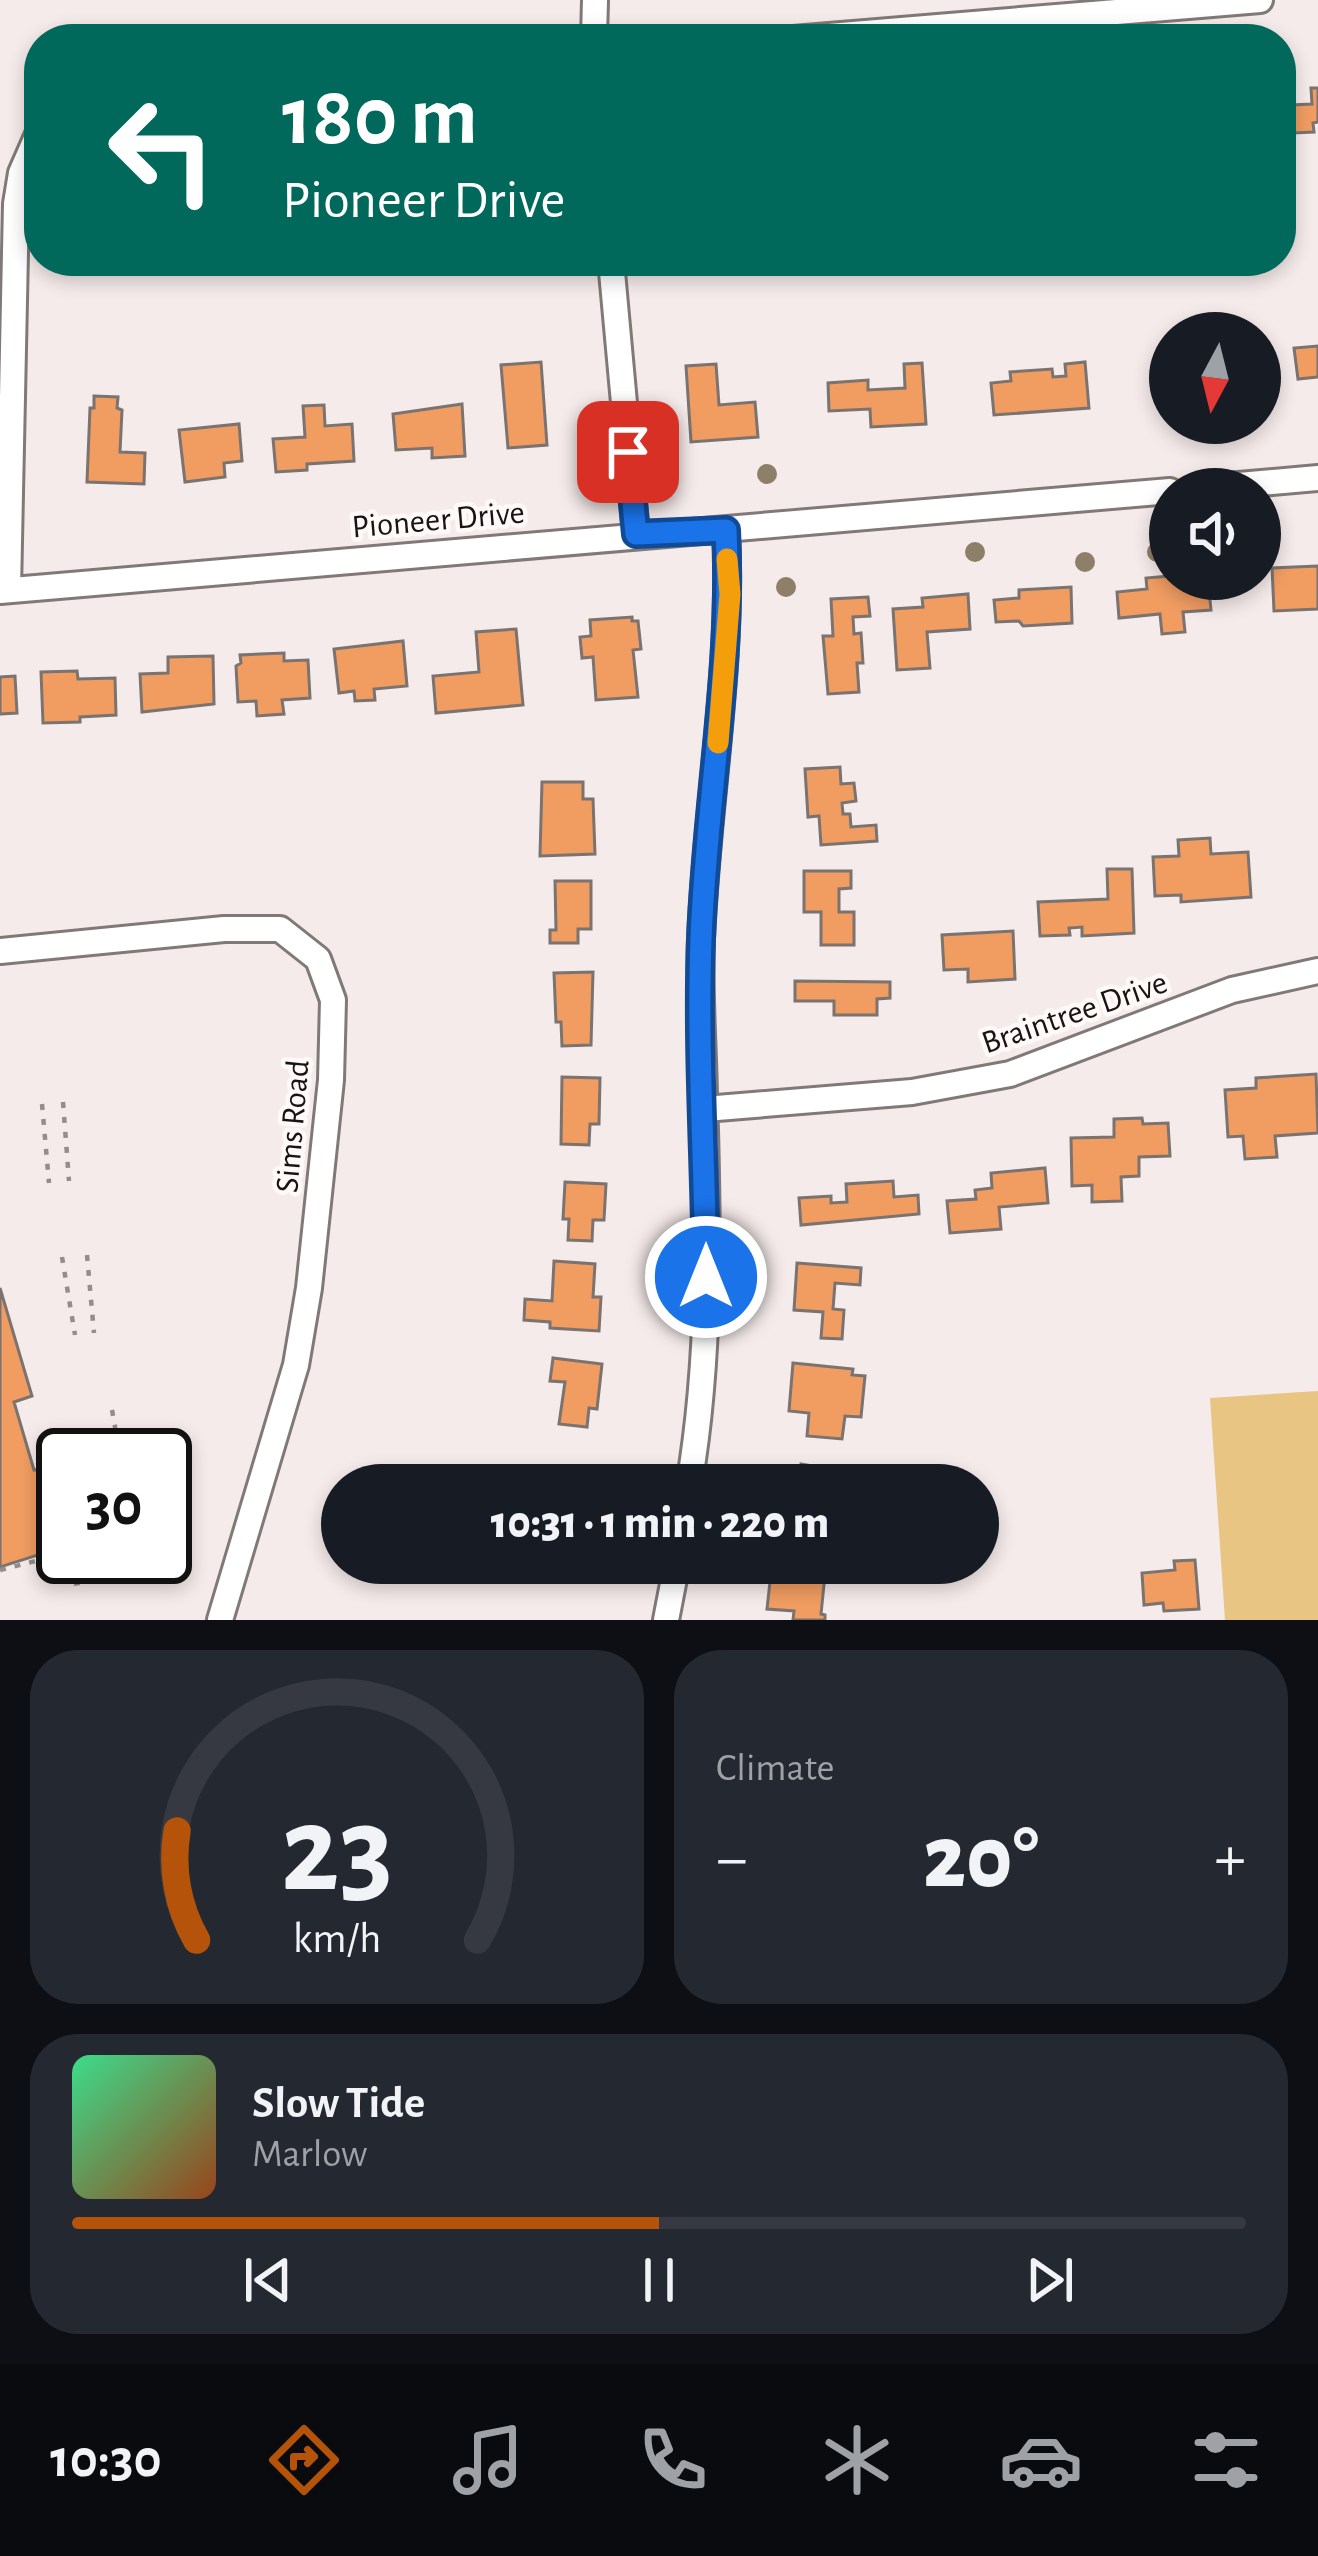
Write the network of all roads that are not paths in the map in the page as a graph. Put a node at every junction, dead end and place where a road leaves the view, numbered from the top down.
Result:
1 (1260, 0) edge
2 (973, 24) edge
3 (24, 166) edge
4 (612, 276) edge
5 (1318, 478) edge
6 (1281, 481) edge
7 (1149, 493) edge
8 (726, 530) junction
9 (636, 534) junction
10 (4, 590) edge
11 (0, 951) edge
12 (1318, 970) edge
13 (705, 1109) junction
14 (693, 1464) edge
15 (672, 1584) edge
16 (220, 1620) edge
17 (666, 1620) edge

1 - 2 street
3 - 10 street
4 - 9 street
5 - 6 street
7 - 8 street, Pioneer Drive
8 - 9 street, Pioneer Drive
8 - 13 street
9 - 10 street, Pioneer Drive
11 - 16 street, Sims Road
12 - 13 street, Braintree Drive
13 - 14 street
15 - 17 street

